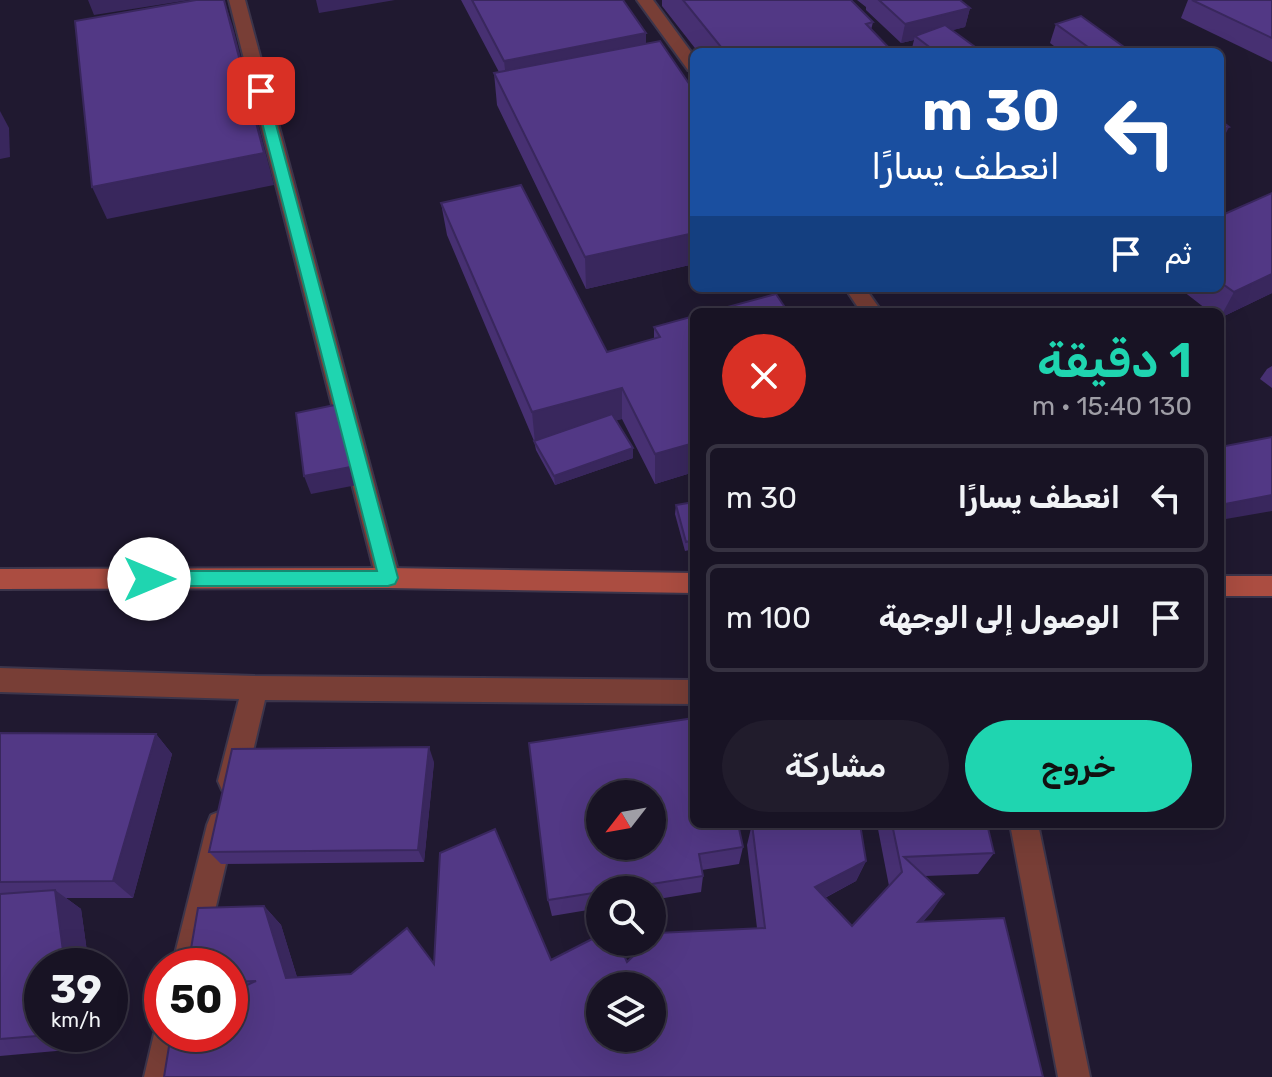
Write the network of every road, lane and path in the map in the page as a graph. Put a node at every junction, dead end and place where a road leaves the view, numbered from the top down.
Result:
1 (237, 0) edge
2 (645, 0) edge
3 (690, 62) edge
4 (388, 578) junction
5 (0, 579) edge
6 (690, 583) edge
7 (1224, 586) edge
8 (1272, 586) edge
9 (0, 680) edge
10 (255, 688) junction
11 (690, 692) edge
12 (1025, 828) edge
13 (191, 948) edge
14 (166, 1052) edge
15 (160, 1077) edge
16 (1074, 1077) edge

1 - 4 street
2 - 3 street
4 - 5 main road
4 - 6 main road
7 - 8 main road
9 - 10 street
10 - 11 street
10 - 13 street
12 - 16 street
14 - 15 street

